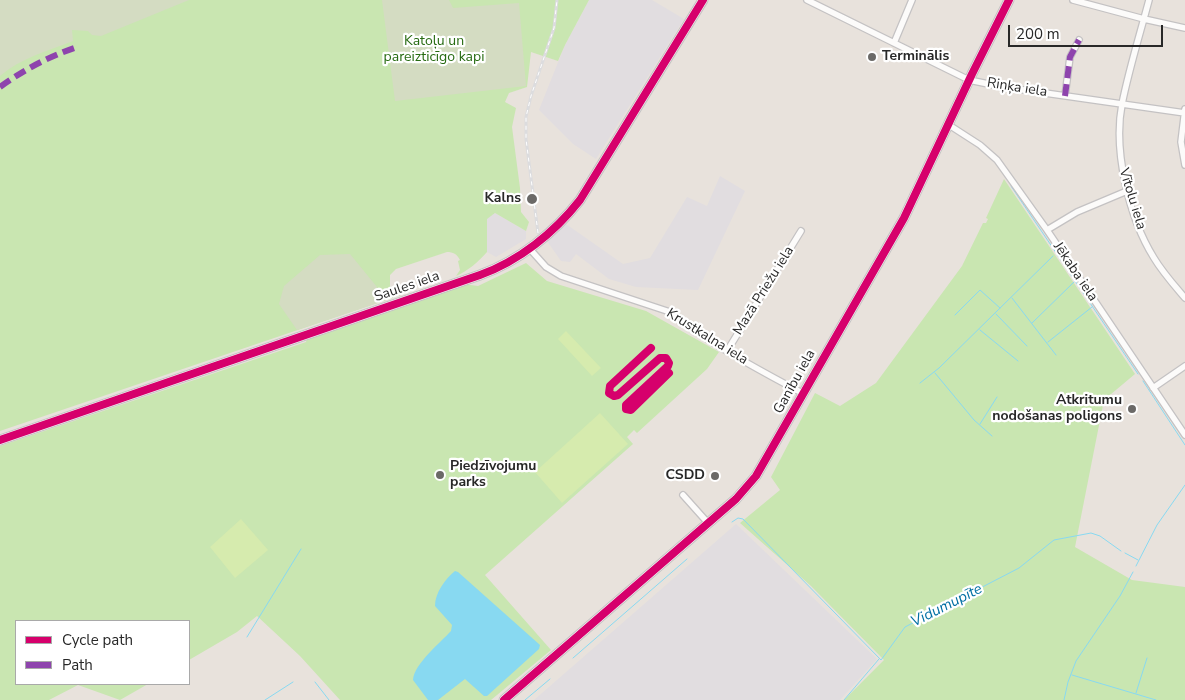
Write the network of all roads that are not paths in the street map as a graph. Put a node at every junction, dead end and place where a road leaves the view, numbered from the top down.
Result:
1 (703, 0) edge
2 (912, 0) edge
3 (1009, 0) edge
4 (1073, 0) edge
5 (1149, 0) edge
6 (810, 1) edge
7 (1081, 1) edge
8 (1144, 19) junction
9 (1185, 28) edge
10 (1079, 40) dead end
11 (894, 44) junction
12 (969, 80) junction
13 (1065, 96) junction
14 (1122, 104) junction
15 (1185, 111) edge
16 (949, 125) junction
17 (1185, 165) edge
18 (1127, 191) junction
19 (1047, 230) junction
20 (800, 231) dead end
21 (529, 248) junction
22 (1185, 298) edge
23 (727, 351) junction
24 (1185, 366) edge
25 (1153, 388) junction
26 (804, 394) junction
27 (1185, 435) edge
28 (0, 440) edge
29 (683, 495) dead end
30 (708, 522) junction
31 (504, 700) edge

1 - 21 street, Saules iela
2 - 11 street
3 - 12 street, Ganību iela
4 - 7 street
5 - 8 street, Vītolu iela
6 - 11 street, Riņķa iela
7 - 8 street
8 - 9 street
8 - 14 street, Vītolu iela
10 - 13 street
11 - 12 street, Riņķa iela
12 - 13 street, Riņķa iela
12 - 16 street, Ganību iela
13 - 14 street, Riņķa iela
14 - 15 street, Riņķa iela
14 - 18 street, Vītolu iela
15 - 17 street
16 - 19 street, Jēkaba iela
16 - 26 street, Ganību iela
18 - 19 street
18 - 22 street, Vītolu iela
19 - 25 street, Jēkaba iela
20 - 23 street, Mazā Priežu iela
21 - 23 street, Krustkalna iela
21 - 28 street, Saules iela
23 - 26 street, Krustkalna iela
24 - 25 street
25 - 27 street, Jēkaba iela
26 - 30 street, Ganību iela
29 - 30 street
30 - 31 street, Ganību iela

